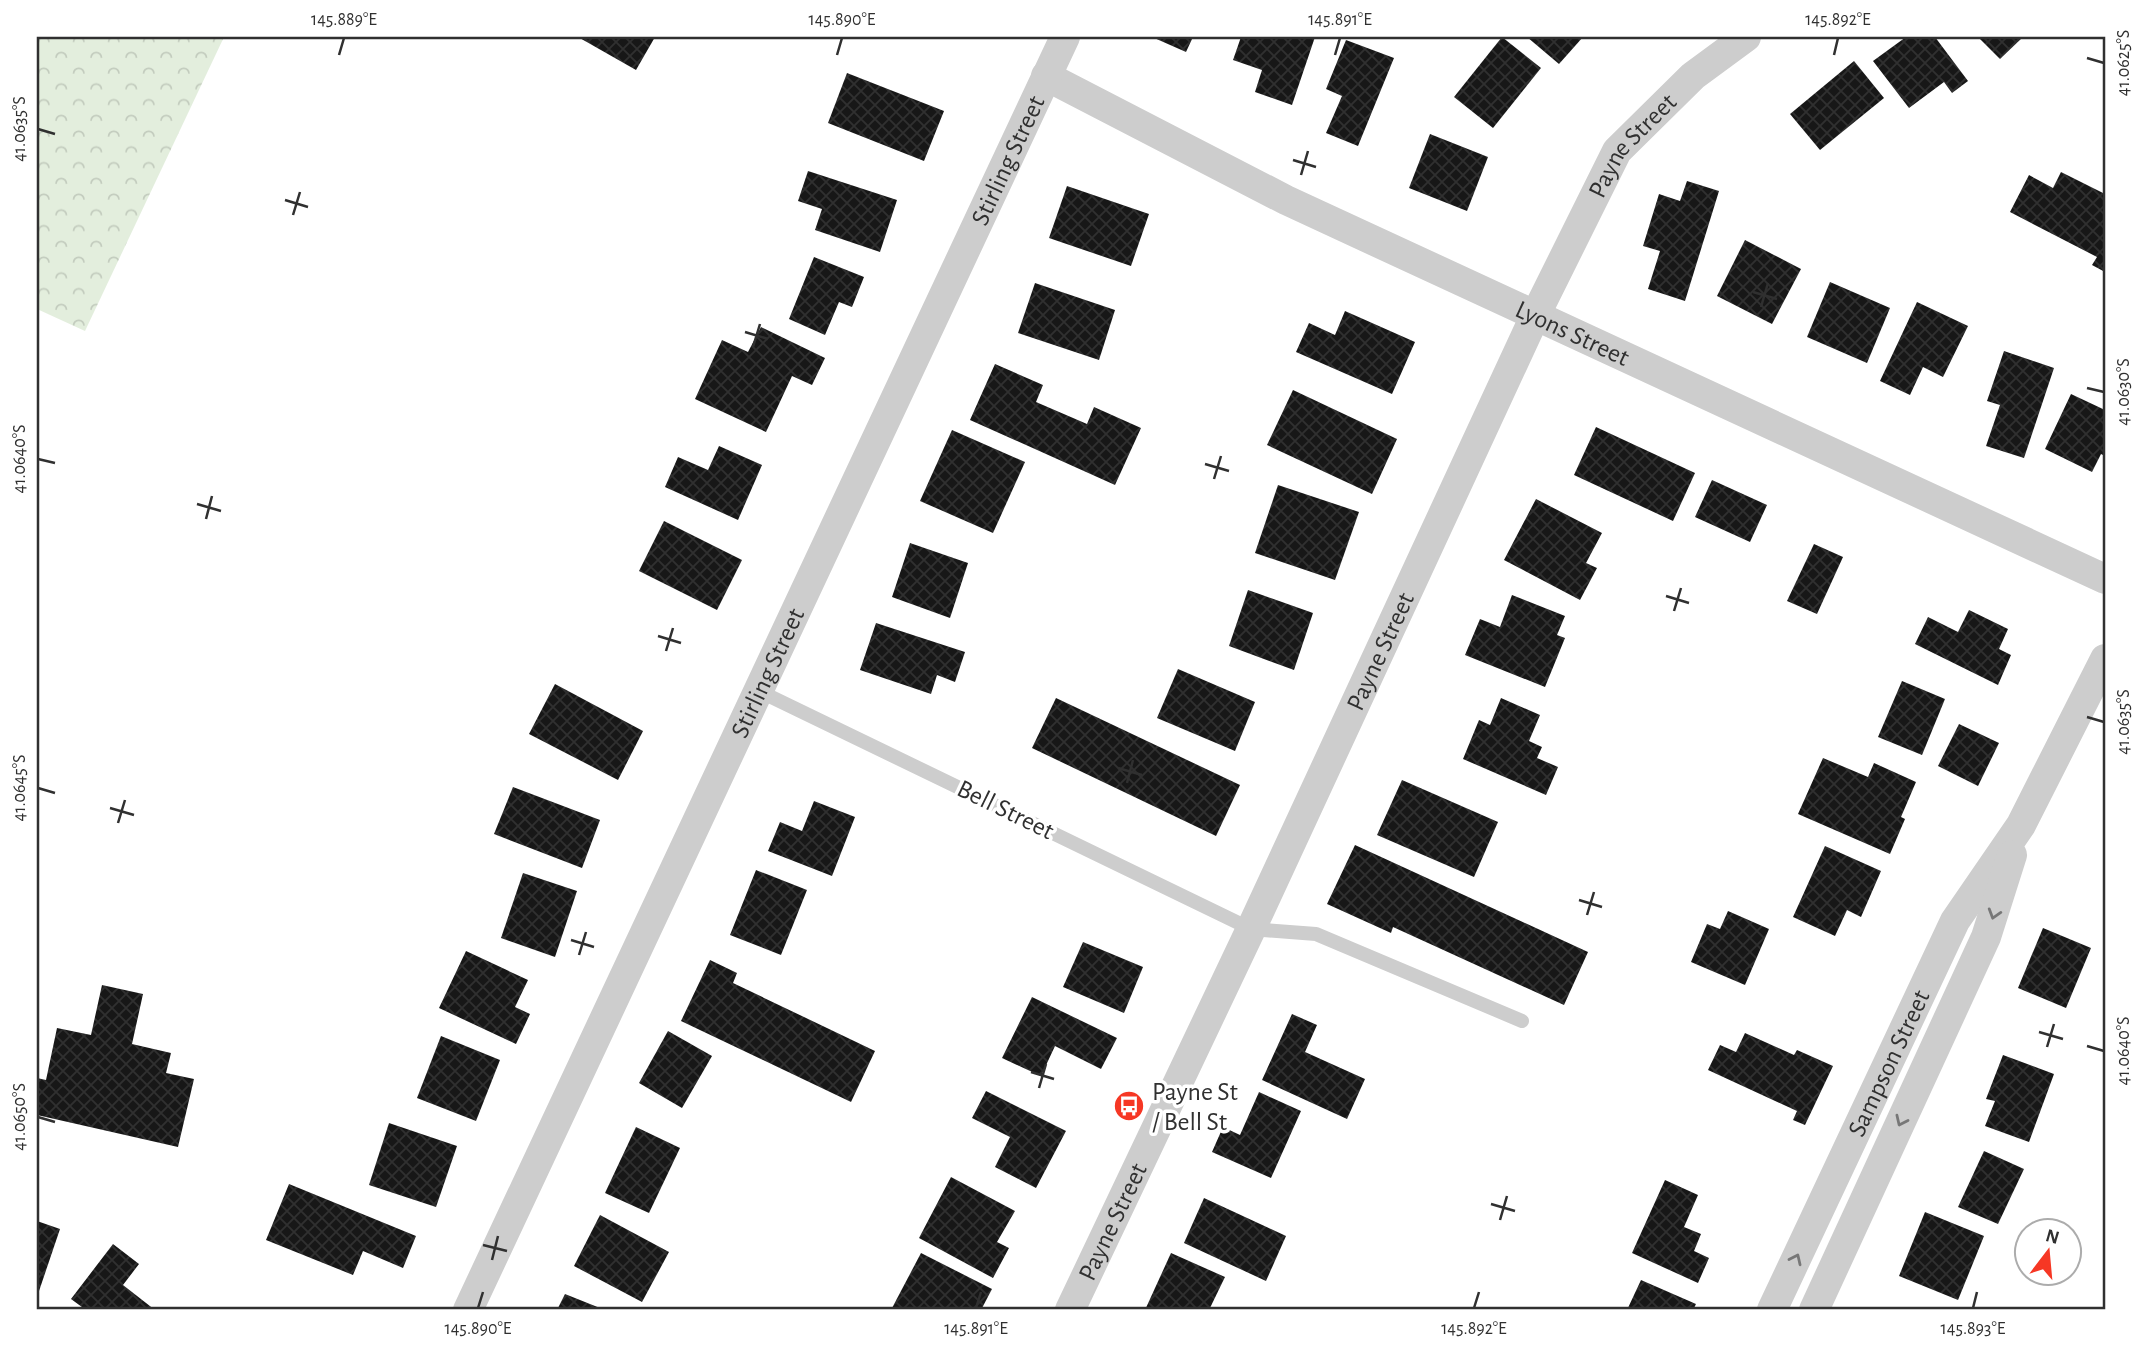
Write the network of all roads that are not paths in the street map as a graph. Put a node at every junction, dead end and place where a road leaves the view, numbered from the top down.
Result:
1 (1065, 37) edge
2 (1746, 37) edge
3 (1046, 76) junction
4 (1535, 316) junction
5 (2105, 579) edge
6 (2103, 675) edge
7 (759, 691) junction
8 (2021, 825) junction
9 (1251, 929) junction
10 (1522, 1021) dead end
11 (468, 1310) edge
12 (1070, 1310) edge
13 (1772, 1310) edge
14 (1814, 1310) edge

1 - 3 street, Stirling Street
2 - 4 street, Payne Street
3 - 4 street, Lyons Street
3 - 7 street, Stirling Street
4 - 5 street, Lyons Street
4 - 9 street, Payne Street
6 - 8 street, Sampson Street
7 - 9 lane, Bell Street
7 - 11 street, Stirling Street
13 -> 8 street, Sampson Street
8 -> 14 street, Sampson Street
9 - 10 lane
9 - 12 street, Payne Street

